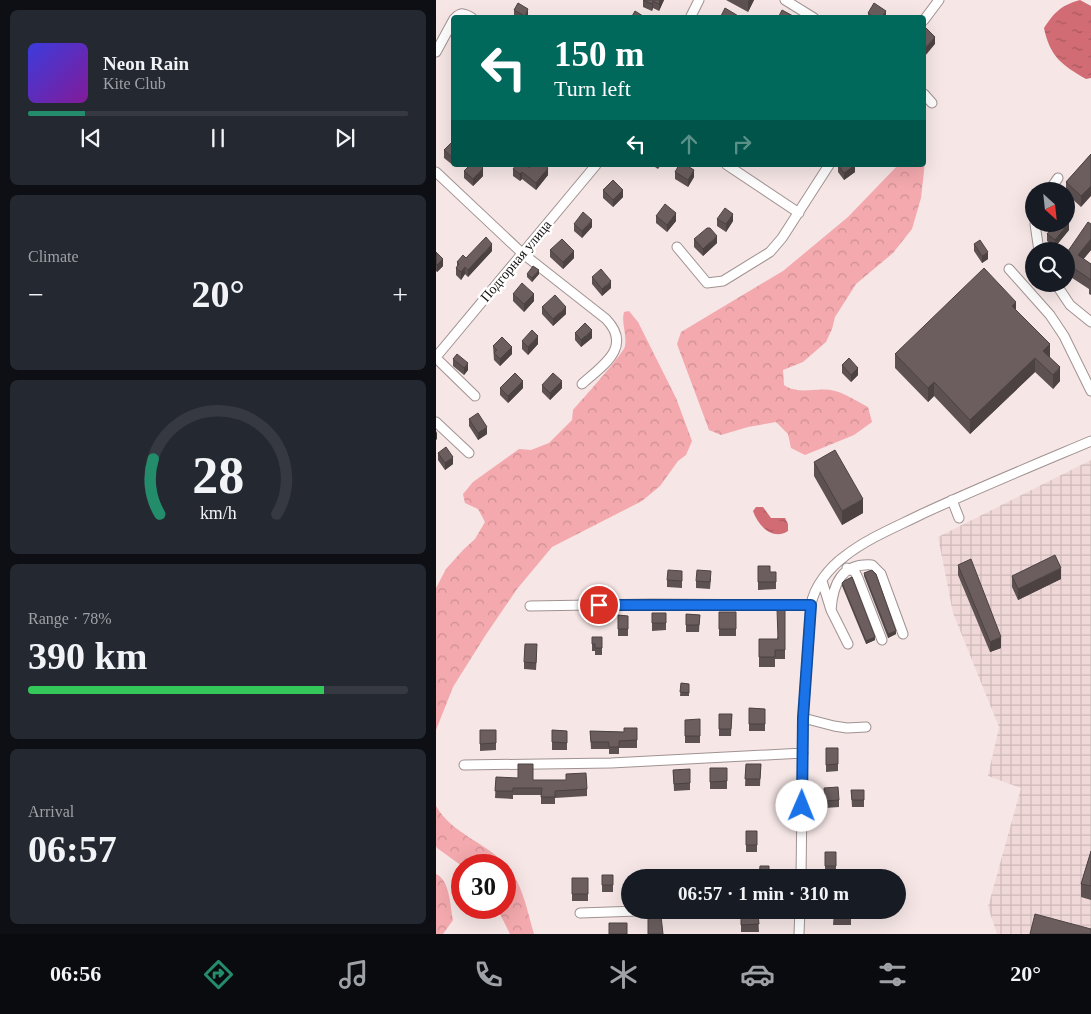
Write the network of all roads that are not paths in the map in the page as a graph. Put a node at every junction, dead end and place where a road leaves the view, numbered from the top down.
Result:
1 (699, 0) edge
2 (785, 0) edge
3 (939, 0) edge
4 (692, 15) edge
5 (809, 15) edge
6 (926, 17) edge
7 (451, 24) edge
8 (436, 52) edge
9 (926, 96) edge
10 (932, 103) dead end
11 (594, 167) edge
12 (730, 167) edge
13 (828, 167) edge
14 (436, 172) edge
15 (1058, 178) dead end
16 (1055, 182) edge
17 (798, 213) junction
18 (676, 247) dead end
19 (522, 253) junction
20 (1009, 269) dead end
21 (1061, 292) edge
22 (1091, 322) edge
23 (436, 357) edge
24 (582, 384) dead end
25 (1091, 391) edge
26 (475, 396) dead end
27 (436, 422) edge
28 (1091, 441) edge
29 (469, 452) dead end
30 (952, 500) junction
31 (959, 518) dead end
32 (837, 563) junction
33 (849, 569) junction
34 (822, 582) junction
35 (812, 601) junction
36 (530, 606) dead end
37 (832, 610) junction
38 (903, 634) dead end
39 (882, 640) dead end
40 (848, 644) dead end
41 (803, 718) junction
42 (866, 727) dead end
43 (803, 753) junction
44 (464, 766) dead end
45 (801, 869) edge
46 (621, 912) edge
47 (580, 913) dead end
48 (800, 919) edge
49 (799, 934) edge

1 - 4 street
2 - 5 street
3 - 6 street
7 - 8 street
9 - 10 street
11 - 19 street, Подгорная улица
12 - 17 street
13 - 17 street
14 - 19 street
15 - 16 street
17 - 18 street
19 - 23 street, Подгорная улица
19 - 24 street
20 - 25 street
21 - 22 street
23 - 26 street
27 - 29 street
28 - 30 street
30 - 31 street
30 - 32 street
32 - 33 street
32 - 34 street
33 - 37 street
33 - 38 street
33 - 39 street
34 - 35 street
34 - 37 street
35 - 36 street
35 - 37 street
35 - 41 street
37 - 40 street
41 - 42 street
41 - 43 street
43 - 44 street
43 - 45 street
46 - 47 street
48 - 49 street

